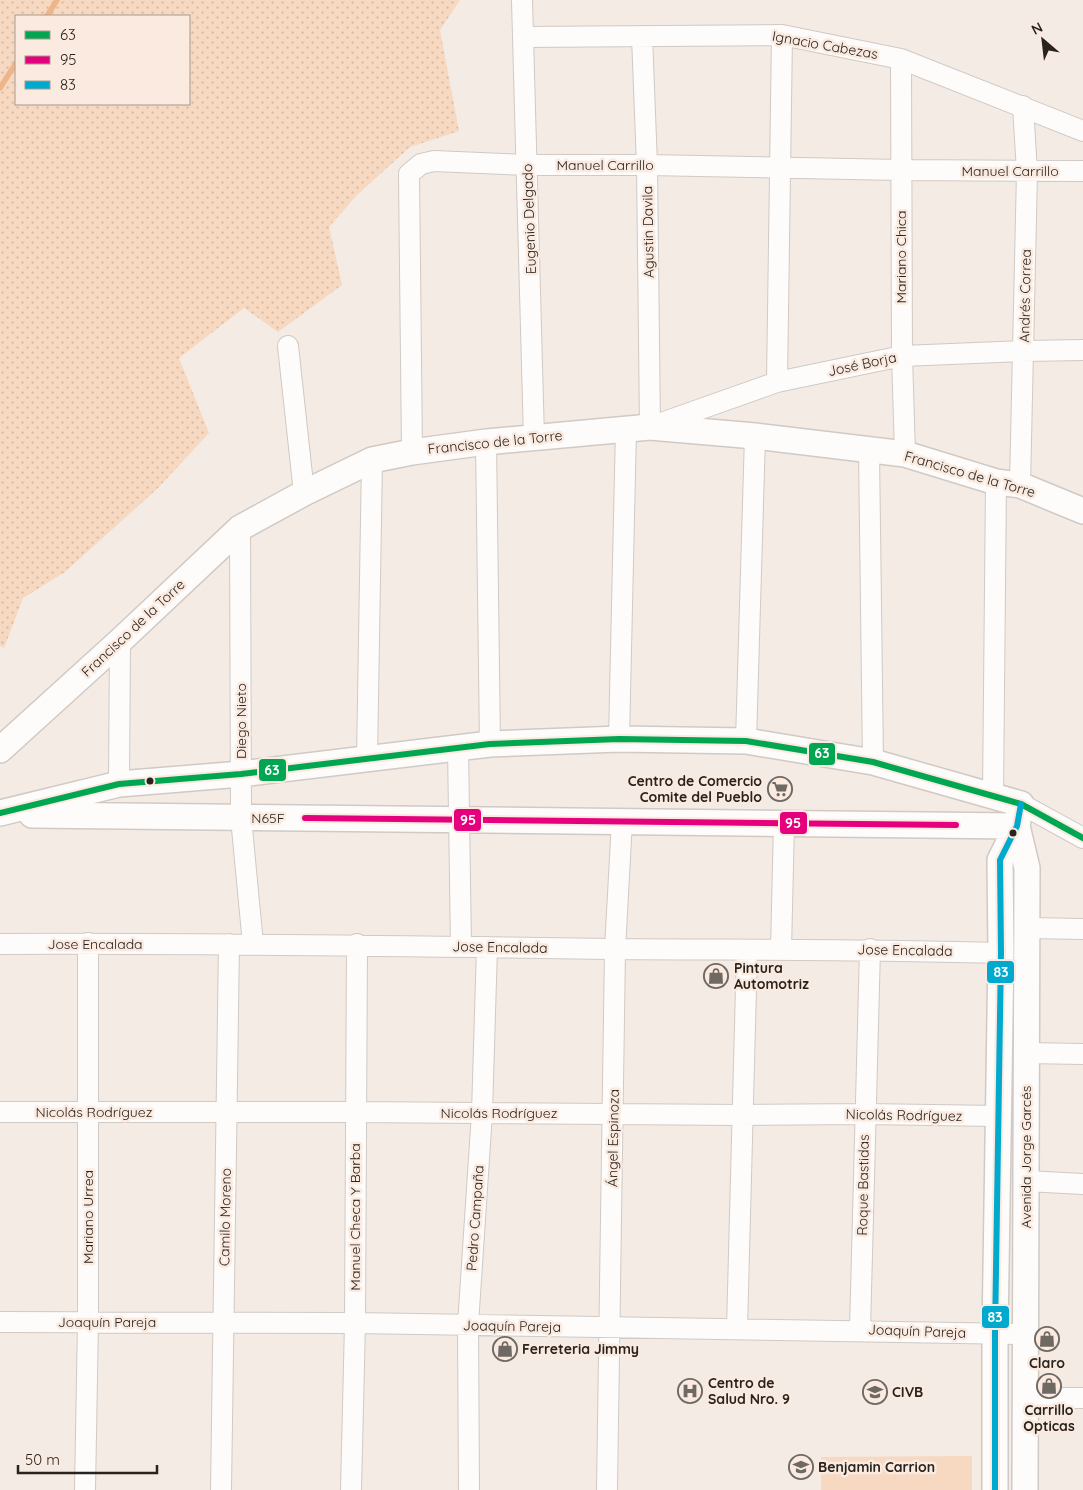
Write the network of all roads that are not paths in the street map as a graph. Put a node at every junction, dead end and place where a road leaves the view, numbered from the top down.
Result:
1 (522, 0) edge
2 (782, 35) junction
3 (523, 36) junction
4 (642, 36) junction
5 (901, 59) junction
6 (1023, 106) junction
7 (1083, 131) edge
8 (527, 165) junction
9 (647, 165) junction
10 (781, 168) junction
11 (900, 170) junction
12 (1083, 171) edge
13 (1027, 172) junction
14 (288, 346) dead end
15 (1083, 350) edge
16 (1024, 351) junction
17 (902, 356) junction
18 (778, 382) junction
19 (626, 428) junction
20 (650, 428) junction
21 (755, 436) junction
22 (534, 438) junction
23 (486, 442) junction
24 (869, 451) junction
25 (412, 452) junction
26 (905, 454) junction
27 (372, 460) junction
28 (996, 482) junction
29 (1020, 485) junction
30 (304, 493) junction
31 (1083, 511) edge
32 (240, 528) junction
33 (120, 641) junction
34 (619, 739) junction
35 (746, 741) junction
36 (490, 744) junction
37 (458, 748) junction
38 (0, 750) edge
39 (367, 758) junction
40 (873, 762) junction
41 (241, 774) junction
42 (119, 784) junction
43 (993, 796) junction
44 (0, 814) edge
45 (1019, 815) junction
46 (241, 818) junction
47 (459, 819) junction
48 (622, 821) junction
49 (784, 823) junction
50 (1083, 838) edge
51 (1027, 928) junction
52 (1083, 929) edge
53 (88, 943) junction
54 (0, 944) edge
55 (229, 944) junction
56 (253, 944) junction
57 (357, 944) junction
58 (461, 946) junction
59 (488, 947) junction
60 (615, 949) junction
61 (870, 949) junction
62 (747, 950) junction
63 (782, 950) junction
64 (1000, 952) junction
65 (1026, 1053) junction
66 (1083, 1054) edge
67 (0, 1112) edge
68 (89, 1112) junction
69 (226, 1112) junction
70 (356, 1112) junction
71 (482, 1113) junction
72 (613, 1114) junction
73 (865, 1114) junction
74 (742, 1115) junction
75 (998, 1116) junction
76 (1026, 1181) junction
77 (1083, 1184) edge
78 (0, 1322) edge
79 (88, 1322) junction
80 (223, 1322) junction
81 (355, 1323) junction
82 (468, 1325) junction
83 (610, 1328) junction
84 (737, 1329) junction
85 (860, 1330) junction
86 (995, 1334) junction
87 (1024, 1334) junction
88 (1025, 1398) junction
89 (1083, 1398) edge
90 (85, 1490) edge
91 (221, 1490) edge
92 (351, 1490) edge
93 (469, 1490) edge
94 (607, 1490) edge
95 (995, 1490) edge
96 (1025, 1490) edge

1 - 3 street, Eugenio Delgado
2 - 4 street, Ignacio Cabezas
2 - 5 street, Ignacio Cabezas
2 - 10 street
3 - 4 street, Ignacio Cabezas
3 - 8 street, Eugenio Delgado
4 - 9 street, Agustin Davila
5 - 6 street, Ignacio Cabezas
5 - 11 street, Mariano Chica
6 - 7 street, Ignacio Cabezas
6 - 13 street, Andrés Correa
8 - 9 street, Manuel Carrillo
8 - 22 street, Eugenio Delgado
8 - 25 street, Manuel Carrillo
9 - 10 street, Manuel Carrillo
9 - 20 street, Agustin Davila
10 - 11 street, Manuel Carrillo
10 - 18 street
11 - 13 street, Manuel Carrillo
11 - 17 street, Mariano Chica
12 - 13 street, Manuel Carrillo
13 - 16 street, Andrés Correa
14 - 30 street
15 - 16 street, José Borja
16 - 17 street, José Borja
16 - 29 street, Andrés Correa
17 - 18 street, José Borja
17 - 26 street, Mariano Chica
18 - 20 street, José Borja
19 - 20 street, Francisco de la Torre
19 - 22 street, Francisco de la Torre
19 - 34 street
20 - 21 street, Francisco de la Torre
21 - 24 street, Francisco de la Torre
21 - 35 street
22 - 23 street, Francisco de la Torre
23 - 25 street, Francisco de la Torre
23 - 36 street
24 - 26 street, Francisco de la Torre
24 - 40 street
25 - 27 street, Francisco de la Torre
26 - 28 street, Francisco de la Torre
27 - 30 street, Francisco de la Torre
27 - 39 street
28 - 29 street, Francisco de la Torre
28 - 43 street
29 - 31 street, Francisco de la Torre
30 - 32 street, Francisco de la Torre
32 - 33 street, Francisco de la Torre
32 - 41 street, Diego Nieto
33 - 38 street, Francisco de la Torre
33 - 42 street
34 - 35 street
34 - 36 street
35 - 40 street
36 - 37 street
37 - 39 street
37 - 47 street
39 - 41 street
40 - 43 street
41 - 42 street
41 - 46 street, Diego Nieto
42 - 44 street
43 - 45 street
44 - 46 street, N65F
45 - 49 street, N65F
45 - 50 street
45 - 51 street, Avenida Jorge Garcés
45 - 64 street, Avenida Jorge Garcés
46 - 47 street, N65F
46 - 56 street, Diego Nieto
47 - 48 street, N65F
47 - 58 street
48 - 49 street, N65F
48 - 60 street, Ángel Espinoza
49 - 63 street
51 - 52 street
51 - 65 street, Avenida Jorge Garcés
53 - 54 street, Jose Encalada
53 - 55 street, Jose Encalada
53 - 68 street, Mariano Urrea
55 - 56 street, Jose Encalada
55 - 69 street, Camilo Moreno
56 - 57 street, Jose Encalada
57 - 58 street, Jose Encalada
57 - 70 street, Manuel Checa Y Barba
58 - 59 street, Jose Encalada
59 - 60 street, Jose Encalada
59 - 71 street, Pedro Campaña
60 - 62 street, Jose Encalada
60 - 72 street, Ángel Espinoza
61 - 63 street, Jose Encalada
61 - 64 street, Jose Encalada
61 - 73 street, Roque Bastidas
62 - 63 street, Jose Encalada
62 - 74 street
64 - 75 street, Avenida Jorge Garcés
65 - 66 street
65 - 76 street, Avenida Jorge Garcés
67 - 68 street, Nicolás Rodríguez
68 - 69 street, Nicolás Rodríguez
68 - 79 street, Mariano Urrea
69 - 70 street, Nicolás Rodríguez
69 - 80 street, Camilo Moreno
70 - 71 street, Nicolás Rodríguez
70 - 81 street, Manuel Checa Y Barba
71 - 72 street, Nicolás Rodríguez
71 - 82 street, Pedro Campaña
72 - 74 street, Nicolás Rodríguez
72 - 83 street, Ángel Espinoza
73 - 74 street, Nicolás Rodríguez
73 - 75 street, Nicolás Rodríguez
73 - 85 street, Roque Bastidas
74 - 84 street
75 - 86 street, Avenida Jorge Garcés
76 - 77 street
76 - 87 street, Avenida Jorge Garcés
78 - 79 street, Joaquín Pareja
79 - 80 street, Joaquín Pareja
79 - 90 street, Mariano Urrea
80 - 81 street, Joaquín Pareja
80 - 91 street, Camilo Moreno
81 - 82 street, Joaquín Pareja
81 - 92 street, Manuel Checa Y Barba
82 - 83 street, Joaquín Pareja
82 - 93 street, Pedro Campaña
83 - 84 street, Joaquín Pareja
83 - 94 street, Ángel Espinoza
84 - 85 street, Joaquín Pareja
85 - 86 street, Joaquín Pareja
86 - 87 street, Joaquín Pareja
86 - 95 street, Avenida Jorge Garcés
87 - 88 street, Avenida Jorge Garcés
88 - 89 street
88 - 96 street, Avenida Jorge Garcés

